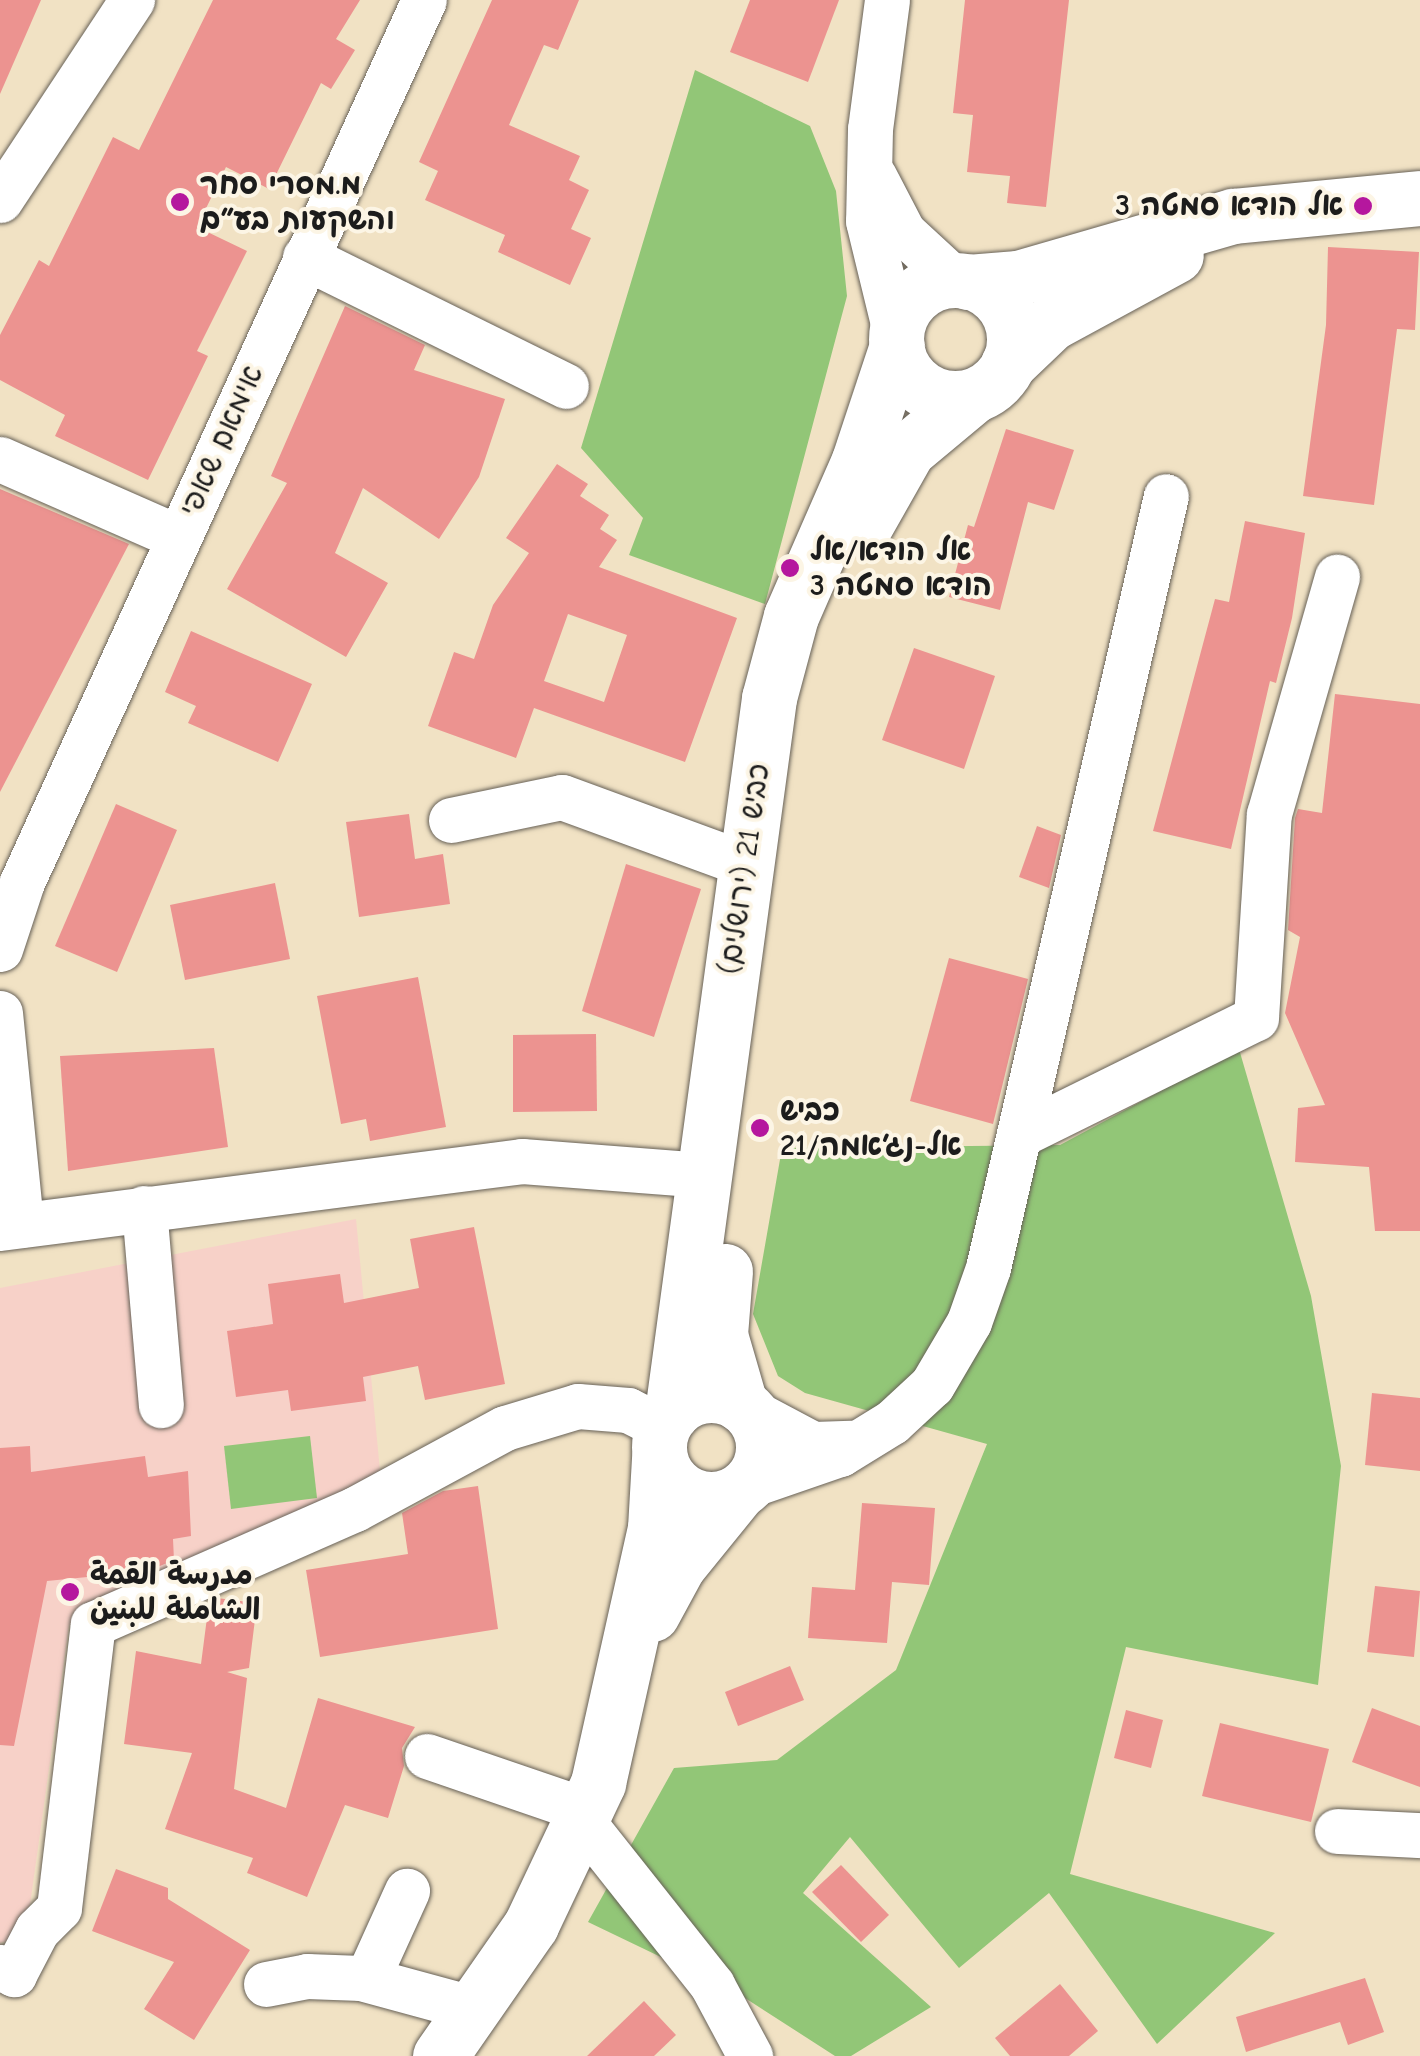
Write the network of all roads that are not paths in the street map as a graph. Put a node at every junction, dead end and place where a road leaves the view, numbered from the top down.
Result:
1 (132, 0) edge
2 (424, 0) edge
3 (887, 0) edge
4 (870, 129) junction
5 (1420, 198) edge
6 (0, 200) edge
7 (1332, 204) junction
8 (305, 258) junction
9 (961, 281) junction
10 (897, 341) junction
11 (990, 380) junction
12 (566, 386) dead end
13 (0, 459) edge
14 (1166, 496) dead end
15 (178, 537) junction
16 (1337, 577) dead end
17 (451, 820) dead end
18 (745, 864) junction
19 (11, 879) edge
20 (0, 950) edge
21 (0, 1013) edge
22 (1019, 1135) junction
23 (705, 1175) junction
24 (144, 1208) junction
25 (10, 1227) edge
26 (161, 1405) dead end
27 (744, 1407) junction
28 (665, 1433) junction
29 (876, 1433) junction
30 (740, 1490) junction
31 (624, 1687) junction
32 (427, 1756) dead end
33 (586, 1817) junction
34 (1337, 1831) dead end
35 (1420, 1835) edge
36 (407, 1891) dead end
37 (0, 1967) edge
38 (368, 1979) junction
39 (266, 1984) dead end
40 (474, 2009) junction
41 (440, 2056) edge
42 (750, 2056) edge

1 - 6 street
2 - 8 street, אימאם שאפי
3 - 4 street
4 - 9 street
4 - 10 street
5 - 7 main road, כביש 21 (ירושלים)
7 - 9 main road, כביש 21 (ירושלים)
7 - 11 main road, כביש 21 (ירושלים)
8 - 12 street
8 - 15 street, אימאם שאפי
9 - 10 main road
9 - 11 main road
10 - 11 main road
10 - 18 main road, כביש 21 (ירושלים)
11 - 27 main road, כביש 21 (ירושלים)
13 - 15 street
14 - 22 street
15 - 19 street, אימאם שאפי
16 - 22 street
17 - 18 street
18 - 23 main road, כביש 21 (ירושלים)
19 - 20 street, אימאם שאפי
21 - 25 street
22 - 29 street
23 - 24 street
23 - 28 main road, כביש 21 (ירושלים)
24 - 25 street
24 - 26 street
27 - 28 main road
27 - 29 street
27 - 30 main road
28 - 30 main road
28 - 31 main road, כביש 21 (ירושלים)
28 - 37 street
29 - 30 street
30 - 31 main road, כביש 21 (ירושלים)
31 - 33 main road, כביש 21 (ירושלים)
32 - 33 street
33 - 40 main road, כביש 21 (ירושלים)
33 - 42 street
34 - 35 street
36 - 38 street
38 - 39 street
38 - 40 street
40 - 41 main road, כביש 21 (ירושלים)

